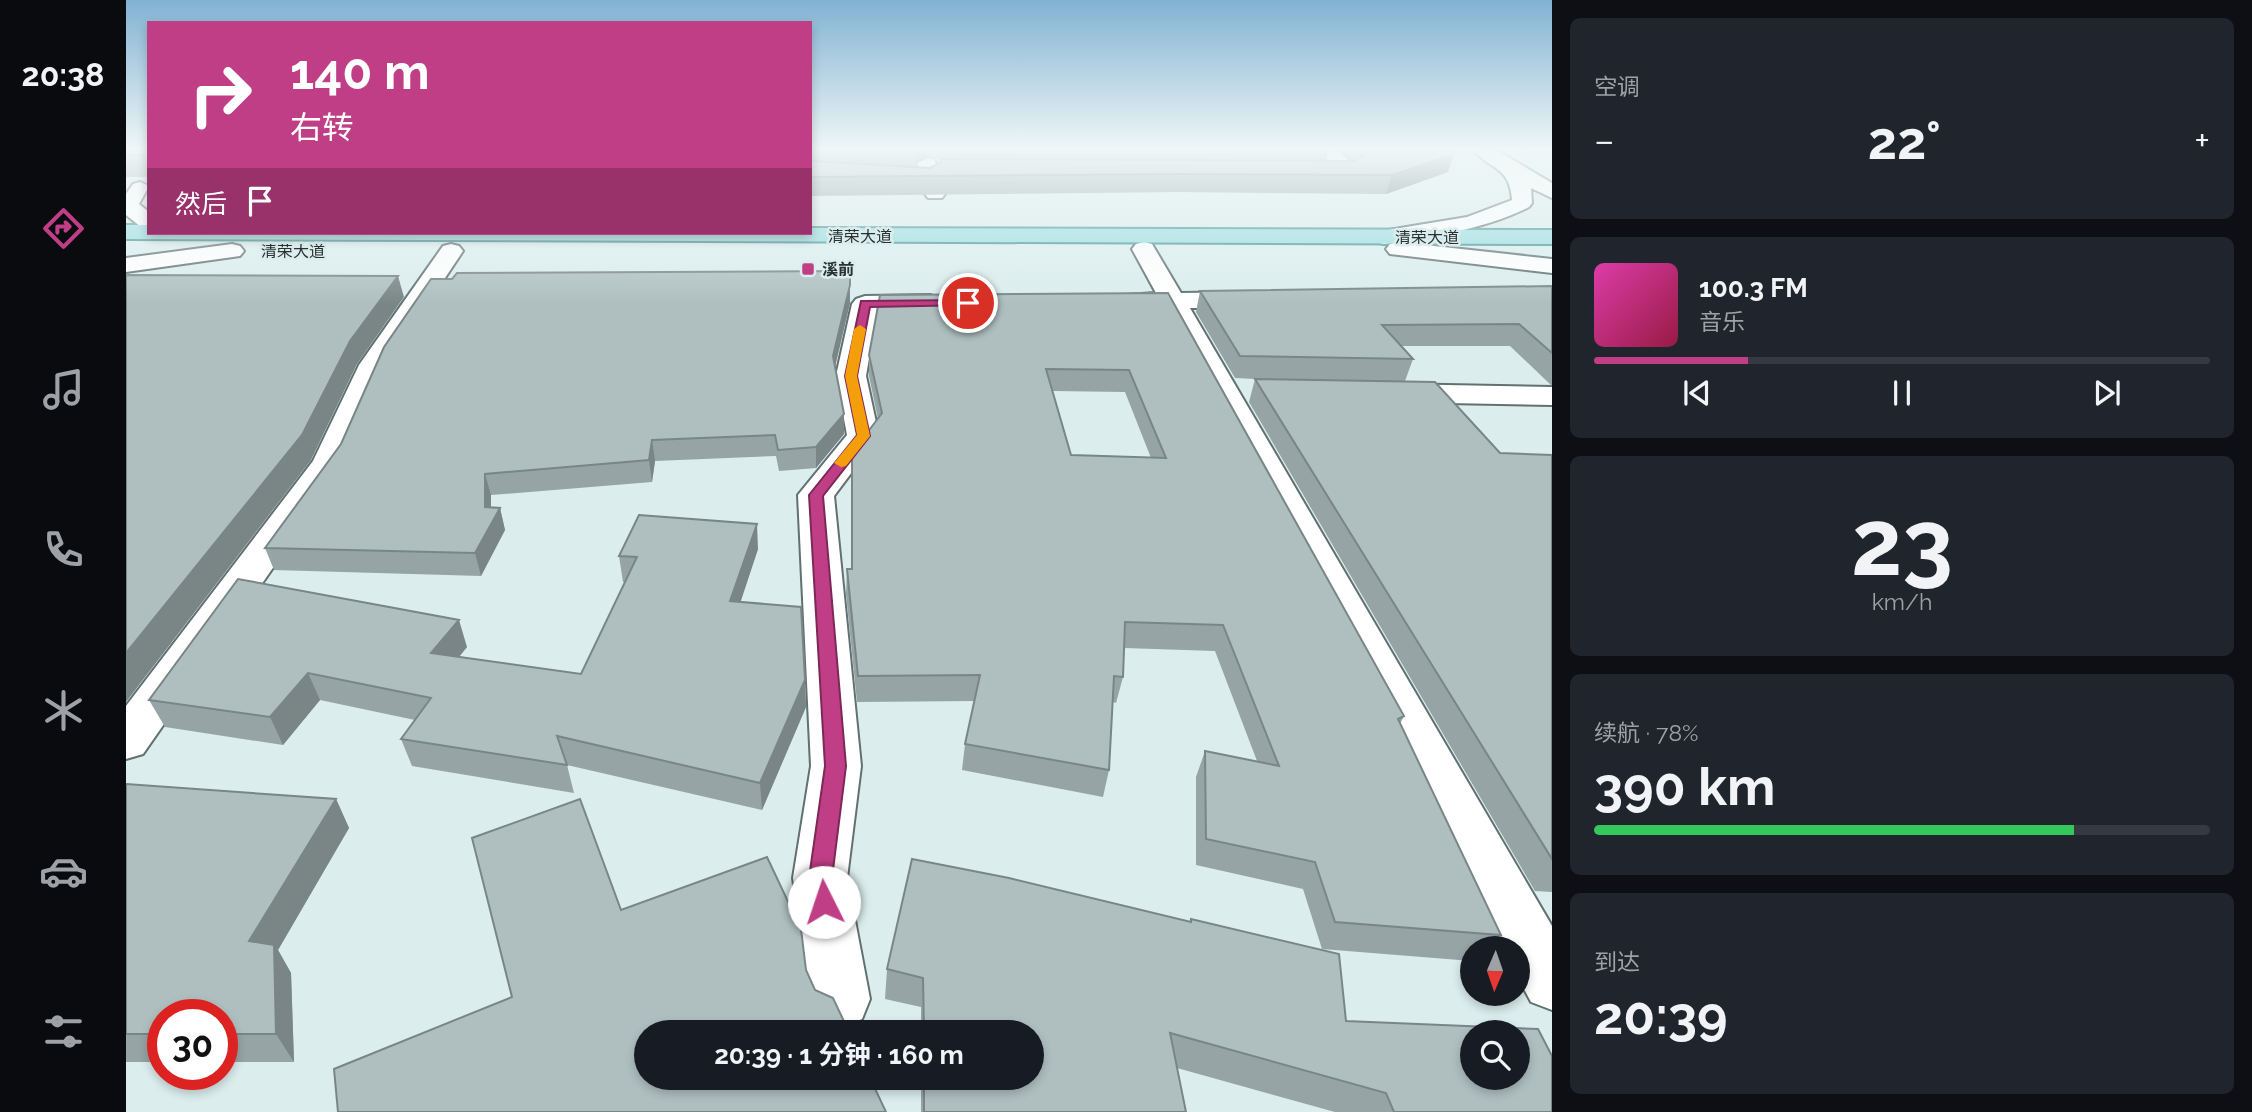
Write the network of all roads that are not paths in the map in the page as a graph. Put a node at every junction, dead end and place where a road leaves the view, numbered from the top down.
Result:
1 (130, 200) edge
2 (1522, 200) edge
3 (147, 221) edge
4 (126, 232) edge
5 (147, 232) edge
6 (253, 235) joint
7 (1552, 237) edge
8 (458, 240) edge
9 (230, 242) edge
10 (1391, 243) junction
11 (126, 249) edge
12 (1144, 249) junction
13 (1552, 249) edge
14 (126, 265) edge
15 (1548, 286) edge
16 (1281, 300) edge
17 (1173, 301) junction
18 (1093, 302) edge
19 (959, 303) edge
20 (1360, 392) edge
21 (1552, 396) edge
22 (126, 741) edge
23 (1552, 982) edge
24 (840, 999) dead end

1 - 3 street
2 - 10 street
4 - 5 main road, 清荣大道
6 - 8 main road, 清荣大道
6 - 9 street
7 - 10 main road, 清荣大道
8 - 9 main road, 清荣大道
8 - 10 main road, 清荣大道
8 - 12 main road, 清荣大道
8 - 22 street
9 - 11 main road, 清荣大道
9 - 14 street
10 - 12 main road, 清荣大道
10 - 13 main road, 清荣大道
10 - 15 street
12 - 17 street
16 - 17 street
17 - 18 street
17 - 23 street
19 - 24 street
20 - 21 street

